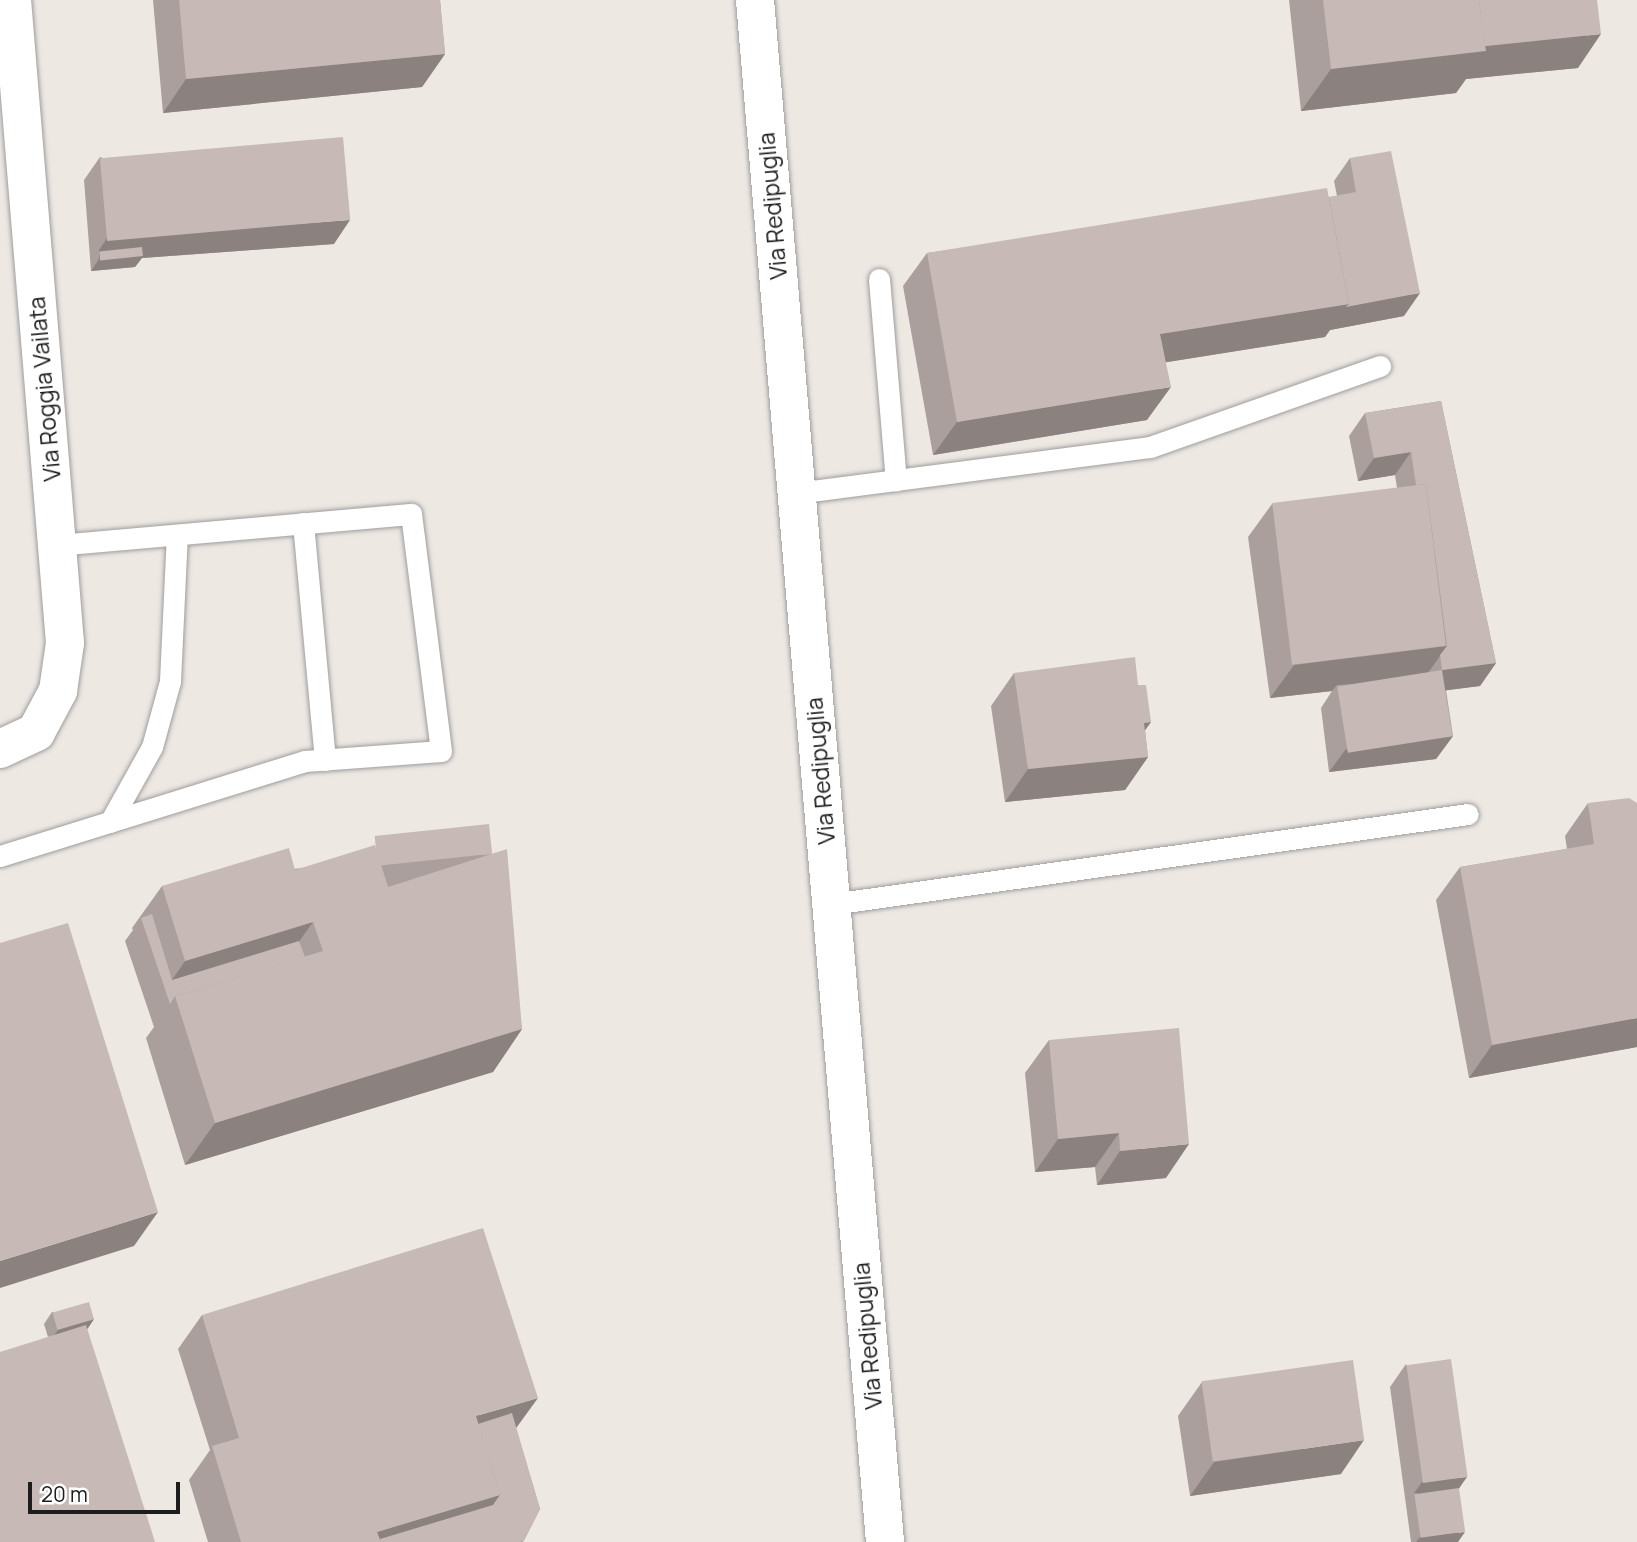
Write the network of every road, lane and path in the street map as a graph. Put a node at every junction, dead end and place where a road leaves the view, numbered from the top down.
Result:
1 (12, 0) edge
2 (755, 0) edge
3 (879, 279) dead end
4 (1380, 366) dead end
5 (896, 480) junction
6 (796, 493) junction
7 (303, 523) junction
8 (177, 535) junction
9 (57, 545) junction
10 (0, 749) edge
11 (325, 760) junction
12 (1468, 814) dead end
13 (110, 822) junction
14 (0, 856) edge
15 (832, 904) junction
16 (885, 1542) edge

1 - 9 street, Via Roggia Vailata
2 - 6 street, Via Redipuglia
3 - 5 lane
4 - 5 lane
5 - 6 lane
6 - 15 street, Via Redipuglia
7 - 8 lane
7 - 11 lane
7 - 11 lane
8 - 9 lane
8 - 13 lane
9 - 10 street, Via Roggia Vailata
11 - 13 lane
12 - 15 lane
13 - 14 lane
15 - 16 street, Via Redipuglia

